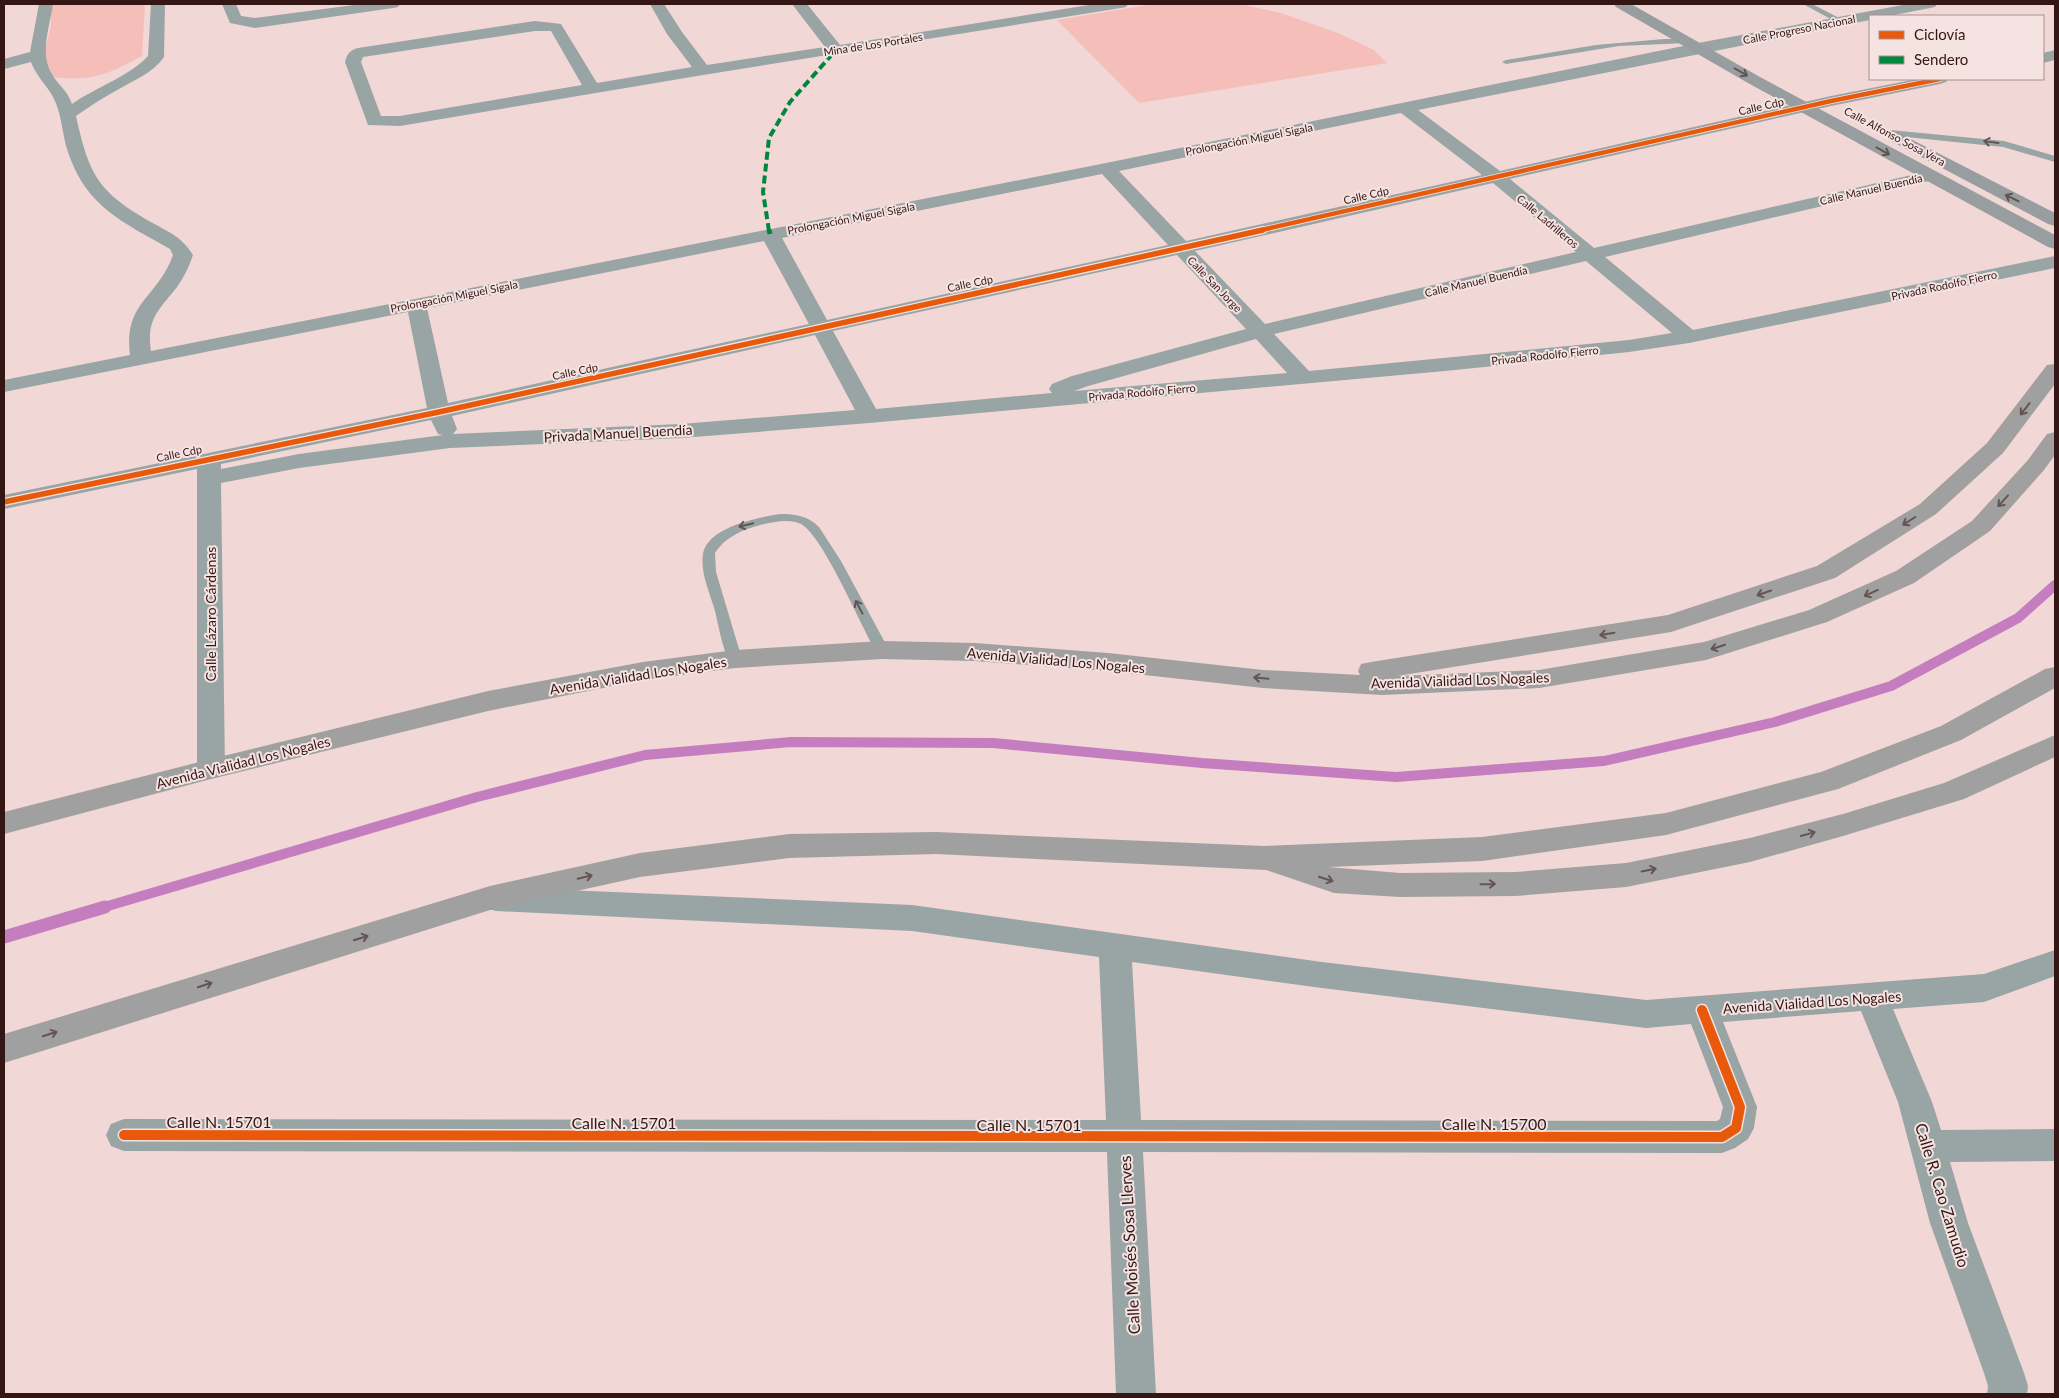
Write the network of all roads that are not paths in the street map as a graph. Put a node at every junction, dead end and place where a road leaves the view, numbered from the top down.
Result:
1 (46, 4) edge
2 (158, 4) edge
3 (229, 4) edge
4 (394, 4) edge
5 (657, 4) edge
6 (799, 4) edge
7 (1121, 4) edge
8 (1621, 4) edge
9 (1807, 4) edge
10 (1930, 4) edge
11 (360, 6) edge
12 (1903, 13) edge
13 (1888, 15) edge
14 (1869, 17) edge
15 (1841, 21) junction
16 (1701, 28) dead end
17 (1726, 43) junction
18 (1693, 44) junction
19 (836, 50) junction
20 (38, 55) junction
21 (1748, 56) dead end
22 (1506, 62) dead end
23 (4, 64) edge
24 (703, 70) junction
25 (1935, 80) edge
26 (592, 88) junction
27 (1806, 88) dead end
28 (1831, 101) junction
29 (1405, 108) junction
30 (1805, 108) junction
31 (67, 114) junction
32 (1856, 115) dead end
33 (1873, 124) dead end
34 (1890, 133) junction
35 (2055, 159) edge
36 (1106, 168) junction
37 (1929, 176) junction
38 (1497, 178) junction
39 (1989, 186) junction
40 (1962, 192) junction
41 (2052, 216) edge
42 (770, 234) junction
43 (2055, 243) edge
44 (1182, 248) junction
45 (1588, 255) junction
46 (2055, 262) edge
47 (416, 304) junction
48 (823, 328) junction
49 (1261, 331) junction
50 (1689, 337) junction
51 (141, 358) junction
52 (2055, 370) edge
53 (1304, 378) junction
54 (4, 386) edge
55 (1028, 402) junction
56 (440, 412) junction
57 (869, 416) junction
58 (2055, 439) edge
59 (450, 441) junction
60 (210, 468) junction
61 (4, 502) edge
62 (882, 650) junction
63 (735, 659) junction
64 (2055, 676) edge
65 (1302, 681) junction
66 (2055, 745) edge
67 (211, 769) junction
68 (4, 823) edge
69 (1263, 858) junction
70 (490, 898) junction
71 (1115, 946) junction
72 (2055, 963) edge
73 (1872, 998) junction
74 (1702, 1010) junction
75 (4, 1049) edge
76 (124, 1135) dead end
77 (1123, 1138) junction
78 (2055, 1145) edge
79 (1928, 1146) junction
80 (1136, 1394) edge
81 (2007, 1394) edge

1 - 20 street
2 - 31 street
3 - 11 street
4 - 11 street
5 - 24 street
6 - 19 street
7 - 19 street, Mina de Los Portales
8 - 18 main road, Calle Alfonso Sosa Vera
9 - 15 lane
10 - 12 street, Calle Progreso Nacional
12 - 13 street, Calle Progreso Nacional
14 - 15 street, Calle Progreso Nacional
15 - 17 street, Calle Progreso Nacional
16 - 17 main road
17 - 18 street, Calle Progreso Nacional
17 - 21 main road
18 - 22 lane
18 - 29 street, Prolongación Miguel Sigala
18 -> 30 main road, Calle Alfonso Sosa Vera
19 - 24 street, Mina de Los Portales
20 - 23 street
20 - 31 street
24 - 26 street, Mina de Los Portales
25 - 28 street, Calle Cdp
26 - 26 street, Mina de Los Portales
27 - 28 main road, Calle Alfonso Sosa Vera
28 - 30 street, Calle Cdp
28 - 32 main road, Calle Alfonso Sosa Vera
29 - 36 street, Prolongación Miguel Sigala
29 - 38 street, Calle Ladrilleros
30 -> 37 main road, Calle Alfonso Sosa Vera
30 - 38 street, Calle Cdp
31 - 51 street
33 - 34 main road, Calle Alfonso Sosa Vera
35 -> 34 lane
34 - 39 main road, Calle Alfonso Sosa Vera
36 - 42 street, Prolongación Miguel Sigala
36 - 44 street, Calle San Jorge
37 - 40 main road, Calle Alfonso Sosa Vera
37 - 45 street, Calle Manuel Buendía
38 - 44 street, Calle Cdp
38 - 45 street, Calle Ladrilleros
39 - 40 main road
41 -> 39 main road, Calle Alfonso Sosa Vera
40 - 43 main road, Calle Alfonso Sosa Vera
42 - 47 street, Prolongación Miguel Sigala
42 - 48 street
44 - 48 street, Calle Cdp
44 - 49 street, Calle San Jorge
45 - 49 street, Calle Manuel Buendía
45 - 50 street, Calle Ladrilleros
46 - 50 street, Privada Rodolfo Fierro
47 - 51 street, Prolongación Miguel Sigala
47 - 56 street
48 - 56 street, Calle Cdp
48 - 57 street
49 - 53 street, Calle San Jorge
49 - 55 street, Calle Manuel Buendía
50 - 53 street, Privada Rodolfo Fierro
51 - 54 street, Prolongación Miguel Sigala
52 -> 65 highway
53 - 55 street, Privada Rodolfo Fierro
55 - 57 street, Privada Manuel Buendía
56 - 59 street
56 - 60 street, Calle Cdp
57 - 59 street, Privada Manuel Buendía
58 -> 65 highway, Avenida Vialidad Los Nogales
59 - 60 street, Privada Manuel Buendía
60 - 61 street, Calle Cdp
60 - 67 street, Calle Lázaro Cárdenas
62 - 63 highway, Avenida Vialidad Los Nogales
62 -> 63 lane
65 -> 62 highway, Avenida Vialidad Los Nogales
63 - 67 highway, Avenida Vialidad Los Nogales
64 - 69 highway, Avenida Vialidad Los Nogales
69 -> 66 highway
67 - 68 highway, Avenida Vialidad Los Nogales
70 -> 69 highway, Avenida Vialidad Los Nogales
70 - 71 street, Avenida Vialidad Los Nogales
75 -> 70 highway, Avenida Vialidad Los Nogales
71 - 74 street, Avenida Vialidad Los Nogales
71 - 77 street, Calle Moisés Sosa Llerves
72 - 73 street, Avenida Vialidad Los Nogales
73 - 74 street, Avenida Vialidad Los Nogales
73 - 79 street, Calle R. Cao Zamudio
74 - 77 street, Calle N. 15700
76 - 77 street, Calle N. 15701
77 - 80 street, Calle Moisés Sosa Llerves
78 - 79 street
79 - 81 street, Calle R. Cao Zamudio

